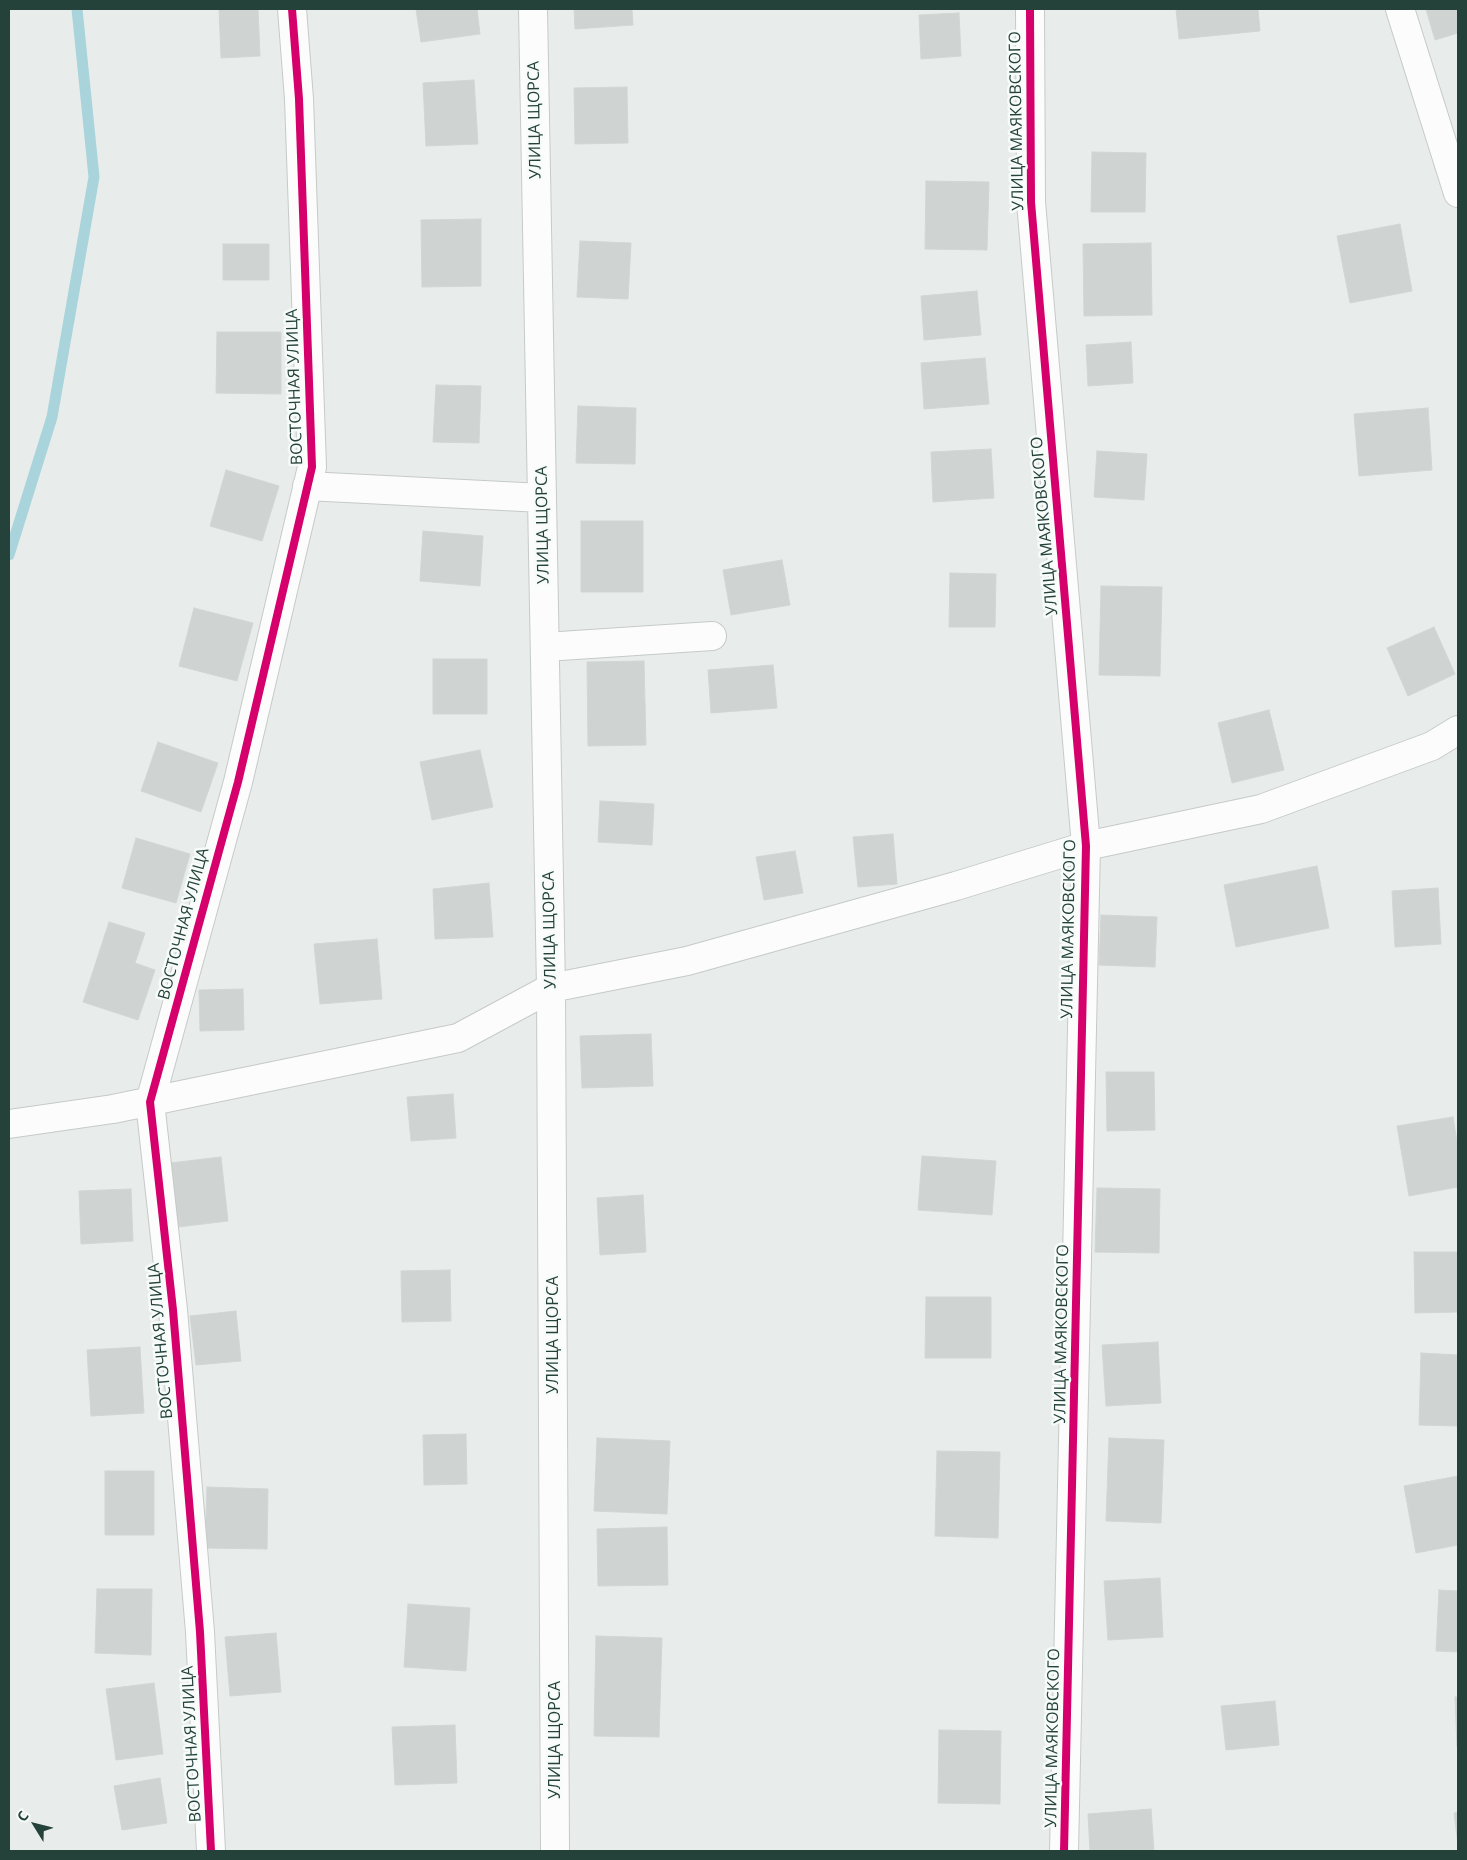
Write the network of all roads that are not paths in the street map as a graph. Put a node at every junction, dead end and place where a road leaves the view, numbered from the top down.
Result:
1 (292, 9) edge
2 (533, 9) edge
3 (1030, 9) edge
4 (1400, 9) edge
5 (1458, 193) edge
6 (307, 486) junction
7 (542, 498) junction
8 (712, 636) dead end
9 (545, 647) junction
10 (1458, 730) edge
11 (1086, 846) junction
12 (551, 988) junction
13 (150, 1102) junction
14 (9, 1124) edge
15 (211, 1851) edge
16 (555, 1851) edge
17 (1064, 1851) edge

1 - 6 street, ВОСТОЧНАЯ УЛИЦА
2 - 7 street, УЛИЦА ЩОРСА
3 - 11 street, УЛИЦА МАЯКОВСКОГО
4 - 5 street
6 - 7 street
6 - 13 street, ВОСТОЧНАЯ УЛИЦА
7 - 9 street, УЛИЦА ЩОРСА
8 - 9 street
9 - 12 street, УЛИЦА ЩОРСА
10 - 11 street
11 - 12 street
11 - 17 street, УЛИЦА МАЯКОВСКОГО
12 - 13 street
12 - 16 street, УЛИЦА ЩОРСА
13 - 14 street
13 - 15 street, ВОСТОЧНАЯ УЛИЦА

